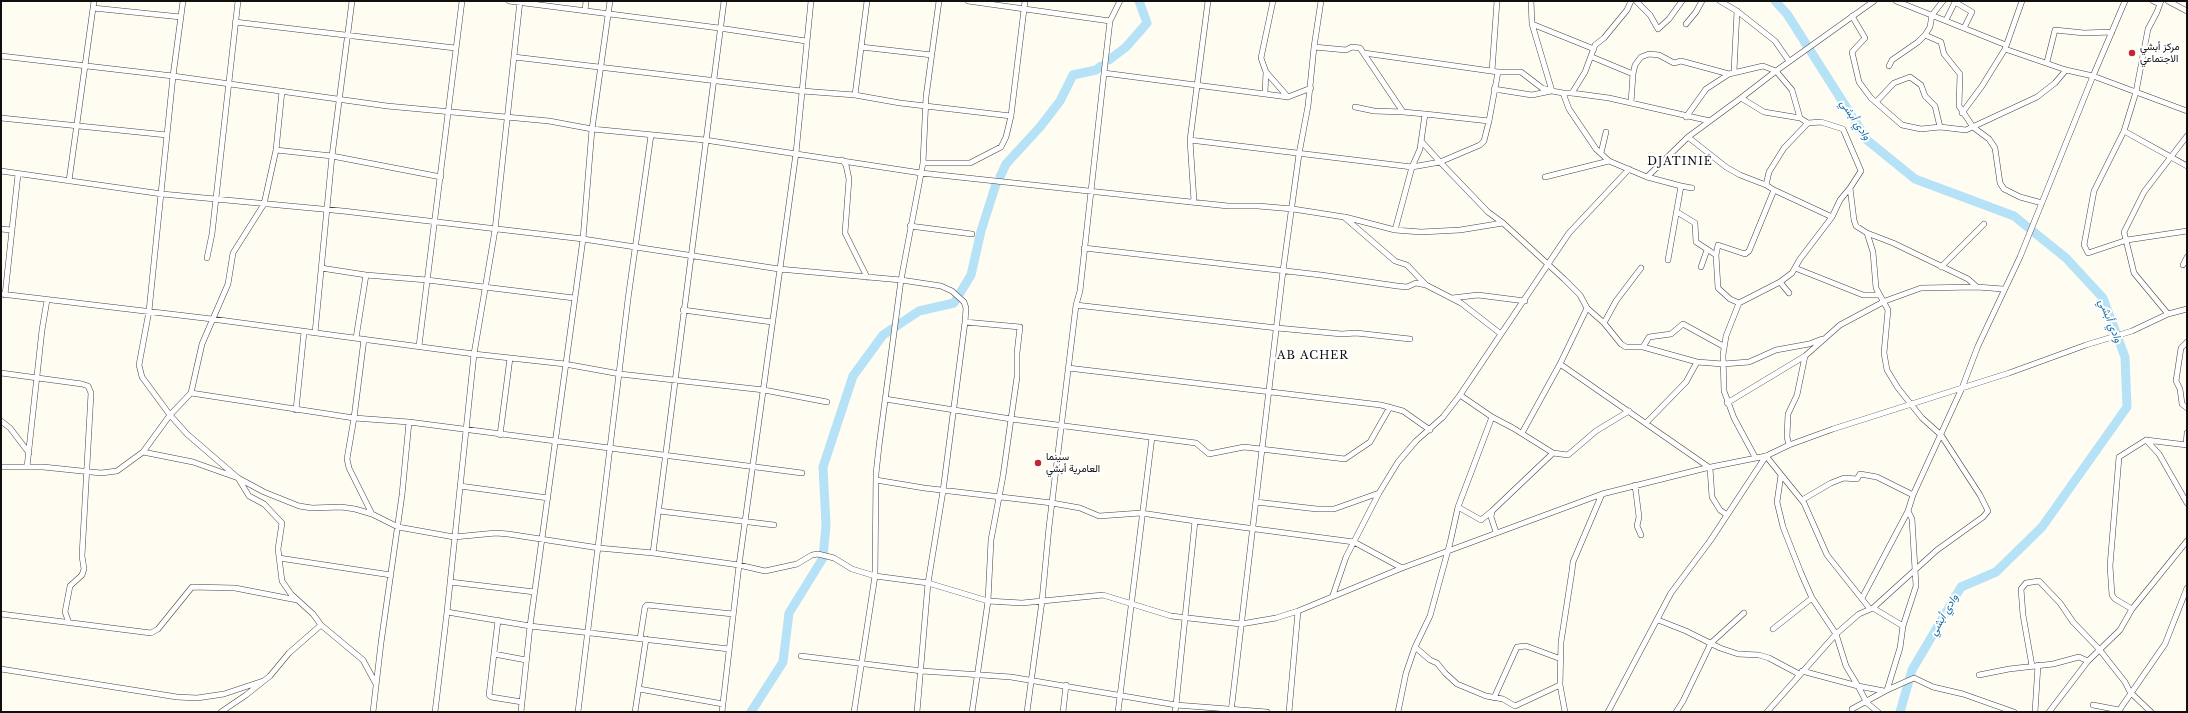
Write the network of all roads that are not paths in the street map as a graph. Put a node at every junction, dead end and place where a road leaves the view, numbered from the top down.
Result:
1 (94, 1) edge
2 (183, 1) edge
3 (238, 1) edge
4 (352, 1) edge
5 (462, 1) edge
6 (509, 1) edge
7 (586, 1) edge
8 (610, 1) edge
9 (724, 1) edge
10 (811, 1) edge
11 (868, 1) edge
12 (939, 1) edge
13 (968, 1) edge
14 (1025, 1) edge
15 (1120, 1) edge
16 (1208, 1) edge
17 (1273, 1) edge
18 (1321, 1) edge
19 (1497, 1) edge
20 (1531, 1) edge
21 (1631, 1) edge
22 (1636, 1) edge
23 (1682, 1) edge
24 (1702, 1) edge
25 (1720, 1) edge
26 (1874, 1) edge
27 (1896, 1) edge
28 (1943, 1) edge
29 (2022, 1) edge
30 (2125, 1) edge
31 (2153, 1) edge
32 (2168, 1) edge
33 (520, 2) edge
34 (2160, 2) edge
35 (93, 8) junction
36 (2185, 8) edge
37 (1024, 10) junction
38 (585, 11) junction
39 (1737, 11) junction
40 (609, 14) junction
41 (1932, 15) junction
42 (1852, 16) junction
43 (181, 17) junction
44 (1946, 20) junction
45 (1110, 21) junction
46 (235, 22) junction
47 (1532, 24) junction
48 (1686, 24) dead end
49 (719, 28) junction
50 (1964, 28) junction
51 (2112, 32) junction
52 (1924, 34) junction
53 (347, 36) junction
54 (806, 41) junction
55 (861, 46) junction
56 (1314, 47) junction
57 (2005, 47) junction
58 (455, 48) junction
59 (1594, 49) junction
60 (1364, 53) junction
61 (932, 55) junction
62 (1, 56) edge
63 (514, 57) junction
64 (1592, 57) junction
65 (1789, 61) junction
66 (2047, 62) junction
67 (86, 65) junction
68 (601, 66) junction
69 (1889, 66) dead end
70 (2066, 70) junction
71 (1495, 71) junction
72 (1734, 71) junction
73 (1776, 71) junction
74 (1266, 72) junction
75 (1104, 73) junction
76 (1633, 74) junction
77 (1729, 74) junction
78 (173, 76) junction
79 (2093, 76) junction
80 (713, 80) junction
81 (228, 83) junction
82 (1198, 85) junction
83 (1311, 88) junction
84 (1494, 89) junction
85 (282, 91) junction
86 (802, 91) junction
87 (1552, 91) junction
88 (2136, 92) junction
89 (1265, 93) junction
90 (1572, 93) junction
91 (1563, 94) junction
92 (855, 95) junction
93 (1288, 97) junction
94 (1741, 98) junction
95 (339, 99) junction
96 (1876, 102) junction
97 (1630, 103) junction
98 (926, 106) junction
99 (1356, 107) dead end
100 (2187, 111) edge
101 (448, 112) junction
102 (1403, 112) junction
103 (1962, 113) junction
104 (1425, 114) junction
105 (1011, 116) junction
106 (506, 117) junction
107 (1686, 117) junction
108 (1, 118) edge
109 (1800, 118) junction
110 (1489, 121) junction
111 (1710, 121) junction
112 (1808, 124) junction
113 (77, 127) junction
114 (1940, 127) junction
115 (1973, 127) junction
116 (592, 129) junction
117 (2124, 131) junction
118 (1606, 132) dead end
119 (167, 135) junction
120 (651, 135) junction
121 (2187, 136) edge
122 (1688, 137) junction
123 (705, 140) junction
124 (1190, 140) junction
125 (1421, 141) junction
126 (276, 150) junction
127 (796, 153) junction
128 (1601, 153) junction
129 (1299, 154) junction
130 (332, 156) junction
131 (2171, 158) junction
132 (842, 160) junction
133 (1610, 160) junction
134 (1440, 162) junction
135 (923, 163) junction
136 (2187, 166) edge
137 (1412, 167) junction
138 (1630, 168) junction
139 (1, 171) edge
140 (921, 173) junction
141 (18, 174) junction
142 (441, 177) junction
143 (1545, 177) dead end
144 (1647, 177) junction
145 (69, 180) junction
146 (1766, 185) junction
147 (1681, 186) junction
148 (1692, 188) dead end
149 (1850, 188) junction
150 (1091, 190) junction
151 (1774, 190) junction
152 (162, 194) junction
153 (216, 199) junction
154 (1194, 201) junction
155 (2042, 202) junction
156 (264, 204) junction
157 (1293, 208) junction
158 (327, 210) junction
159 (1677, 212) junction
160 (1344, 217) junction
161 (1832, 217) junction
162 (434, 222) junction
163 (1503, 223) junction
164 (1984, 224) dead end
165 (910, 226) junction
166 (1, 229) edge
167 (10, 230) junction
168 (495, 230) junction
169 (1395, 230) junction
170 (2187, 231) edge
171 (1867, 233) junction
172 (972, 234) dead end
173 (582, 239) junction
174 (2127, 240) junction
175 (635, 248) junction
176 (1084, 248) junction
177 (1707, 250) junction
178 (690, 255) junction
179 (1716, 255) junction
180 (2187, 257) edge
181 (207, 258) dead end
182 (1668, 260) dead end
183 (1547, 264) junction
184 (2183, 265) dead end
185 (1701, 267) dead end
186 (1940, 267) junction
187 (322, 268) junction
188 (779, 268) junction
189 (1641, 268) dead end
190 (1795, 268) junction
191 (1283, 271) junction
192 (366, 275) junction
193 (867, 277) junction
194 (427, 280) junction
195 (901, 280) junction
196 (1780, 282) junction
197 (1426, 285) junction
198 (1977, 287) junction
199 (486, 288) junction
200 (2003, 288) junction
201 (1789, 293) dead end
202 (3, 295) edge
203 (1879, 295) junction
204 (574, 298) junction
205 (1452, 298) junction
206 (47, 300) junction
207 (1525, 301) junction
208 (1885, 301) junction
209 (1739, 303) junction
210 (1076, 305) junction
211 (1587, 308) junction
212 (2187, 309) edge
213 (683, 310) junction
214 (149, 311) junction
215 (2168, 314) junction
216 (212, 319) junction
217 (772, 322) junction
218 (965, 322) junction
219 (1604, 323) junction
220 (1277, 328) junction
221 (304, 332) junction
222 (315, 333) junction
223 (1501, 334) junction
224 (1827, 337) junction
225 (356, 338) junction
226 (364, 339) junction
227 (1410, 339) dead end
228 (2187, 342) edge
229 (419, 346) junction
230 (1723, 346) junction
231 (1643, 347) junction
232 (474, 354) junction
233 (1805, 356) junction
234 (510, 358) junction
235 (1698, 362) junction
236 (566, 364) junction
237 (1560, 364) junction
238 (1723, 364) junction
239 (1068, 368) junction
240 (1, 374) edge
241 (620, 374) junction
242 (37, 377) junction
243 (674, 380) junction
244 (1962, 388) junction
245 (764, 390) junction
246 (191, 393) junction
247 (1269, 393) junction
248 (1460, 396) junction
249 (885, 399) junction
250 (827, 402) dead end
251 (1727, 403) junction
252 (1911, 404) junction
253 (1390, 407) junction
254 (2187, 408) edge
255 (296, 410) junction
256 (954, 410) junction
257 (1629, 411) junction
258 (170, 415) junction
259 (1492, 417) junction
260 (354, 418) junction
261 (1011, 419) junction
262 (1, 421) edge
263 (409, 422) junction
264 (1646, 423) junction
265 (1062, 426) junction
266 (468, 430) junction
267 (1430, 430) junction
268 (1522, 433) junction
269 (2187, 433) edge
270 (500, 434) junction
271 (1941, 435) junction
272 (1152, 437) junction
273 (2146, 440) junction
274 (556, 442) junction
275 (1789, 445) junction
276 (2187, 445) edge
277 (610, 448) junction
278 (1262, 450) junction
279 (143, 452) junction
280 (29, 453) junction
281 (1553, 453) junction
282 (665, 454) junction
283 (1766, 456) junction
284 (1754, 457) junction
285 (1, 467) edge
286 (27, 467) junction
287 (754, 467) junction
288 (1710, 468) junction
289 (88, 472) junction
290 (802, 473) dead end
291 (1781, 475) junction
292 (238, 478) junction
293 (876, 480) junction
294 (1635, 485) junction
295 (460, 486) junction
296 (943, 491) junction
297 (1379, 493) junction
298 (1602, 494) junction
299 (1912, 495) junction
300 (998, 496) junction
301 (548, 498) junction
302 (1802, 500) junction
303 (1256, 502) junction
304 (1052, 503) junction
305 (2187, 503) edge
306 (1458, 507) junction
307 (658, 511) junction
308 (1492, 511) junction
309 (1908, 511) junction
310 (1141, 513) junction
311 (372, 514) junction
312 (1727, 515) junction
313 (746, 521) junction
314 (1195, 521) junction
315 (774, 525) dead end
316 (398, 526) junction
317 (1253, 529) junction
318 (1496, 532) junction
319 (1641, 535) dead end
320 (454, 537) junction
321 (542, 540) junction
322 (1354, 542) junction
323 (2187, 542) edge
324 (599, 548) junction
325 (654, 553) junction
326 (1446, 553) junction
327 (279, 558) junction
328 (739, 565) junction
329 (1402, 568) junction
330 (1916, 568) junction
331 (391, 575) junction
332 (875, 576) junction
333 (450, 582) junction
334 (928, 583) junction
335 (2187, 588) edge
336 (535, 592) junction
337 (1333, 595) junction
338 (1812, 598) junction
339 (1862, 598) junction
340 (298, 600) junction
341 (988, 601) junction
342 (1042, 601) junction
343 (1131, 604) junction
344 (1871, 608) junction
345 (2132, 609) junction
346 (447, 612) junction
347 (1298, 612) junction
348 (1744, 612) dead end
349 (1, 614) edge
350 (733, 614) junction
351 (1185, 618) junction
352 (498, 620) junction
353 (1658, 620) junction
354 (69, 624) junction
355 (1241, 624) junction
356 (321, 626) junction
357 (530, 626) junction
358 (1903, 626) junction
359 (1772, 629) dead end
360 (588, 632) junction
361 (1836, 634) junction
362 (643, 639) junction
363 (1711, 643) junction
364 (1415, 647) junction
365 (729, 649) junction
366 (2099, 649) junction
367 (494, 654) junction
368 (801, 656) dead end
369 (1561, 659) junction
370 (526, 660) junction
371 (2088, 661) junction
372 (862, 662) junction
373 (2035, 666) junction
374 (1, 669) edge
375 (922, 671) junction
376 (1801, 673) junction
377 (976, 674) junction
378 (1979, 675) dead end
379 (1032, 680) junction
380 (263, 681) junction
381 (376, 684) junction
382 (1066, 685) junction
383 (1560, 685) junction
384 (1858, 686) junction
385 (638, 689) junction
386 (1885, 691) junction
387 (2130, 692) junction
388 (1120, 694) junction
389 (1494, 698) junction
390 (522, 702) junction
391 (1867, 703) junction
392 (723, 704) junction
393 (1176, 705) junction
394 (2093, 705) dead end
395 (1852, 709) dead end
396 (1231, 710) edge
397 (2119, 711) edge
398 (221, 712) edge
399 (373, 712) edge
400 (435, 712) edge
401 (521, 712) edge
402 (578, 712) edge
403 (635, 712) edge
404 (722, 712) edge
405 (854, 712) edge
406 (917, 712) edge
407 (972, 712) edge
408 (1027, 712) edge
409 (1062, 712) edge
410 (1118, 712) edge
411 (1175, 712) edge
412 (1267, 712) edge
413 (1289, 712) edge
414 (1398, 712) edge
415 (1565, 712) edge
416 (1608, 712) edge
417 (1676, 712) edge
418 (1766, 712) edge
419 (1878, 712) edge
420 (2014, 712) edge
421 (2035, 712) edge
422 (2049, 712) edge
423 (2151, 712) edge

1 - 35 street
2 - 43 street
3 - 46 street
4 - 53 street
5 - 58 street
6 - 33 street
7 - 38 street
8 - 40 street
9 - 49 street
10 - 54 street
11 - 55 street
12 - 61 street
13 - 37 street
14 - 37 street
15 - 45 street
16 - 82 street
17 - 74 street
18 - 56 street
19 - 71 street
20 - 47 street
21 - 59 street
22 - 23 street
24 - 48 street
25 - 39 street
26 - 42 street
27 - 41 street
28 - 41 street
29 - 57 street
30 - 51 street
31 - 34 street
32 - 36 street
33 - 38 street
33 - 63 street
34 - 88 street
35 - 43 street
35 - 67 street
37 - 45 street
37 - 105 street
38 - 40 street
39 - 65 street
39 - 72 street
40 - 49 street
40 - 68 street
41 - 44 street
41 - 52 street
42 - 65 street
42 - 96 street
43 - 78 street
44 - 50 street
44 - 50 street
45 - 75 street
46 - 53 street
46 - 81 street
47 - 59 street
47 - 87 street
49 - 54 street
49 - 80 street
50 - 57 street
51 - 66 street
51 - 79 street
52 - 69 street
52 - 103 street
53 - 58 street
53 - 95 street
54 - 86 street
55 - 61 street
55 - 92 street
56 - 60 street
56 - 83 street
57 - 66 street
57 - 103 street
58 - 101 street
59 - 64 street
60 - 71 street
60 - 102 street
61 - 98 street
62 - 67 street
63 - 68 street
63 - 106 street
64 - 76 street
64 - 90 street
65 - 73 street
66 - 70 street
67 - 78 street
67 - 113 street
68 - 80 street
68 - 116 street
70 - 79 street
70 - 115 street
71 - 84 street
71 - 87 street
72 - 73 street
72 - 77 street
73 - 94 street
73 - 109 street
74 - 89 street
74 - 93 street
75 - 82 street
75 - 150 street
76 - 77 street
76 - 97 street
77 - 107 street
78 - 81 street
78 - 119 street
79 - 88 street
79 - 155 street
80 - 86 street
80 - 123 street
81 - 85 street
81 - 153 street
82 - 89 street
82 - 124 street
83 - 93 street
83 - 129 street
84 - 87 street
84 - 110 street
85 - 95 street
85 - 126 street
86 - 92 street
86 - 127 street
87 - 91 street
88 - 100 street
88 - 117 street
89 - 93 street
90 - 91 street
90 - 97 street
91 - 128 street
92 - 98 street
94 - 109 street
94 - 111 street
95 - 101 street
95 - 130 street
96 - 114 street
96 - 114 street
97 - 107 street
98 - 105 street
98 - 135 street
99 - 102 street
101 - 106 street
101 - 142 street
102 - 104 street
103 - 115 street
104 - 110 street
104 - 125 street
105 - 135 street
106 - 116 street
106 - 168 street
107 - 111 street
108 - 113 street
109 - 112 street
110 - 134 street
111 - 122 street
112 - 146 street
112 - 149 street
113 - 119 street
113 - 145 street
114 - 115 street
115 - 155 street
116 - 120 street
116 - 173 street
117 - 131 street
117 - 174 street
118 - 128 street
119 - 152 street
120 - 123 street
120 - 175 street
121 - 131 street
122 - 144 street
122 - 146 street
123 - 127 street
123 - 178 street
124 - 129 street
124 - 154 street
125 - 134 street
125 - 137 street
126 - 130 street
126 - 156 street
127 - 132 street
127 - 188 street
128 - 133 street
129 - 137 street
129 - 157 street
130 - 142 street
130 - 158 street
131 - 136 street
131 - 174 street
132 - 140 street
132 - 193 street
133 - 138 street
133 - 143 street
134 - 137 street
134 - 163 street
135 - 140 street
137 - 169 street
138 - 144 street
138 - 183 street
139 - 141 street
140 - 150 street
140 - 165 street
141 - 145 street
141 - 167 street
142 - 162 street
144 - 147 street
145 - 152 street
146 - 151 street
147 - 148 street
147 - 159 street
149 - 161 street
149 - 171 street
150 - 154 street
150 - 176 street
151 - 161 street
151 - 179 street
152 - 153 street
152 - 214 street
153 - 156 street
153 - 181 street
154 - 157 street
155 - 200 street
156 - 158 street
156 - 216 street
157 - 160 street
157 - 191 street
158 - 162 street
158 - 187 street
159 - 177 street
159 - 182 street
160 - 169 street
160 - 197 street
161 - 190 street
162 - 168 street
162 - 194 street
163 - 169 street
163 - 183 street
164 - 186 street
165 - 172 street
165 - 195 street
166 - 167 street
167 - 202 street
168 - 173 street
168 - 199 street
170 - 174 street
171 - 186 street
171 - 203 street
173 - 175 street
173 - 204 street
174 - 215 street
175 - 178 street
175 - 241 street
176 - 191 street
176 - 210 street
177 - 179 street
177 - 185 street
178 - 188 street
178 - 213 street
179 - 209 street
180 - 184 street
183 - 207 street
183 - 211 street
186 - 198 street
187 - 192 street
187 - 222 street
188 - 193 street
188 - 217 street
189 - 219 street
190 - 196 street
190 - 203 street
191 - 197 street
191 - 220 street
192 - 194 street
192 - 225 street
193 - 195 street
194 - 199 street
194 - 229 street
195 - 218 street
195 - 249 street
196 - 201 street
196 - 209 street
197 - 205 street
198 - 200 street
198 - 208 street
199 - 204 street
199 - 232 street
200 - 244 street
202 - 206 street
203 - 208 street
204 - 236 street
205 - 207 street
205 - 223 street
206 - 214 street
206 - 242 street
207 - 223 street
208 - 224 street
208 - 252 street
209 - 230 street
210 - 220 street
210 - 239 street
211 - 219 street
211 - 237 street
212 - 215 street
213 - 217 street
213 - 243 street
214 - 216 street
214 - 258 street
215 - 244 street
216 - 221 street
216 - 246 street
217 - 245 street
218 - 256 street
218 - 261 street
219 - 231 street
220 - 227 street
220 - 247 street
221 - 222 street
221 - 255 street
222 - 225 street
223 - 248 street
224 - 233 street
224 - 238 street
225 - 226 street
226 - 229 street
226 - 260 street
228 - 254 street
229 - 232 street
230 - 231 street
230 - 238 street
231 - 235 street
232 - 234 street
232 - 266 street
233 - 251 street
233 - 275 street
234 - 236 street
234 - 270 street
235 - 238 street
235 - 264 street
236 - 241 street
236 - 274 street
237 - 257 street
237 - 268 street
238 - 251 street
239 - 247 street
239 - 265 street
240 - 242 street
241 - 243 street
241 - 277 street
242 - 280 street
242 - 289 street
243 - 245 street
243 - 282 street
244 - 252 street
244 - 271 street
245 - 250 street
245 - 287 street
246 - 255 street
246 - 258 street
247 - 253 street
247 - 278 street
248 - 259 street
248 - 267 street
249 - 256 street
249 - 293 street
251 - 284 street
252 - 271 street
252 - 275 street
253 - 267 street
253 - 278 street
255 - 260 street
256 - 261 street
256 - 296 street
257 - 264 street
257 - 281 street
258 - 279 street
258 - 292 street
259 - 268 street
259 - 306 street
260 - 263 street
260 - 311 street
261 - 265 street
261 - 300 street
262 - 280 street
263 - 266 street
263 - 316 street
264 - 288 street
265 - 272 street
265 - 304 street
266 - 270 street
266 - 295 street
267 - 297 street
268 - 281 street
269 - 276 street
270 - 274 street
271 - 299 street
271 - 330 street
272 - 278 street
272 - 310 street
273 - 276 street
273 - 305 street
273 - 345 street
274 - 277 street
274 - 301 street
275 - 283 street
277 - 282 street
277 - 324 street
278 - 303 street
279 - 289 street
279 - 292 street
280 - 286 street
281 - 308 street
282 - 287 street
282 - 307 street
283 - 284 street
283 - 291 street
283 - 312 street
284 - 288 street
285 - 286 street
286 - 289 street
287 - 290 street
287 - 313 street
288 - 294 street
288 - 312 street
289 - 354 street
291 - 302 street
291 - 338 street
292 - 311 street
292 - 327 street
293 - 296 street
293 - 332 street
294 - 298 street
294 - 319 street
295 - 301 street
295 - 320 street
296 - 300 street
296 - 334 street
297 - 303 street
297 - 322 street
298 - 318 street
298 - 369 street
299 - 302 street
299 - 309 street
300 - 304 street
300 - 341 street
301 - 321 street
302 - 339 street
303 - 317 street
304 - 310 street
304 - 342 street
306 - 308 street
306 - 326 street
307 - 313 street
307 - 325 street
308 - 318 street
309 - 330 street
309 - 339 street
310 - 314 street
310 - 343 street
311 - 316 street
312 - 353 street
313 - 315 street
313 - 328 street
314 - 317 street
314 - 351 street
316 - 320 street
316 - 331 street
317 - 322 street
317 - 355 street
318 - 326 street
320 - 321 street
320 - 333 street
321 - 324 street
321 - 336 street
322 - 329 street
322 - 337 street
323 - 345 street
324 - 325 street
324 - 360 street
325 - 328 street
326 - 329 street
326 - 364 street
327 - 331 street
327 - 340 street
328 - 332 street
328 - 350 street
329 - 337 street
330 - 344 street
330 - 358 street
331 - 381 street
332 - 334 street
332 - 372 street
333 - 336 street
333 - 346 street
334 - 341 street
334 - 375 street
335 - 387 street
336 - 357 street
337 - 347 street
338 - 359 street
338 - 361 street
339 - 344 street
340 - 354 street
340 - 356 street
341 - 342 street
341 - 377 street
342 - 343 street
342 - 379 street
343 - 351 street
343 - 388 street
344 - 358 street
344 - 361 street
345 - 366 street
346 - 352 street
346 - 400 street
347 - 355 street
347 - 413 street
348 - 363 street
349 - 354 street
350 - 362 street
350 - 365 street
351 - 355 street
351 - 393 street
352 - 357 street
352 - 367 street
353 - 363 street
353 - 416 street
355 - 396 street
356 - 380 street
356 - 381 street
357 - 360 street
357 - 370 street
358 - 386 street
360 - 362 street
360 - 402 street
361 - 376 street
361 - 384 street
362 - 365 street
362 - 385 street
363 - 376 street
363 - 417 street
364 - 389 street
364 - 414 street
365 - 392 street
366 - 371 street
366 - 373 street
366 - 387 street
367 - 370 street
367 - 390 street
368 - 372 street
369 - 383 street
369 - 389 street
370 - 390 street
371 - 373 street
371 - 422 street
372 - 375 street
372 - 405 street
373 - 378 street
373 - 421 street
374 - 380 street
375 - 377 street
375 - 406 street
376 - 384 street
376 - 418 street
377 - 379 street
377 - 407 street
379 - 382 street
379 - 408 street
380 - 398 street
381 - 399 street
382 - 388 street
382 - 409 street
383 - 389 street
383 - 415 street
384 - 386 street
384 - 391 street
385 - 392 street
385 - 403 street
386 - 391 street
386 - 420 street
387 - 397 street
387 - 423 street
388 - 393 street
388 - 410 street
390 - 401 street
391 - 395 street
391 - 419 street
392 - 404 street
393 - 396 street
393 - 411 street
394 - 397 street
396 - 412 street

